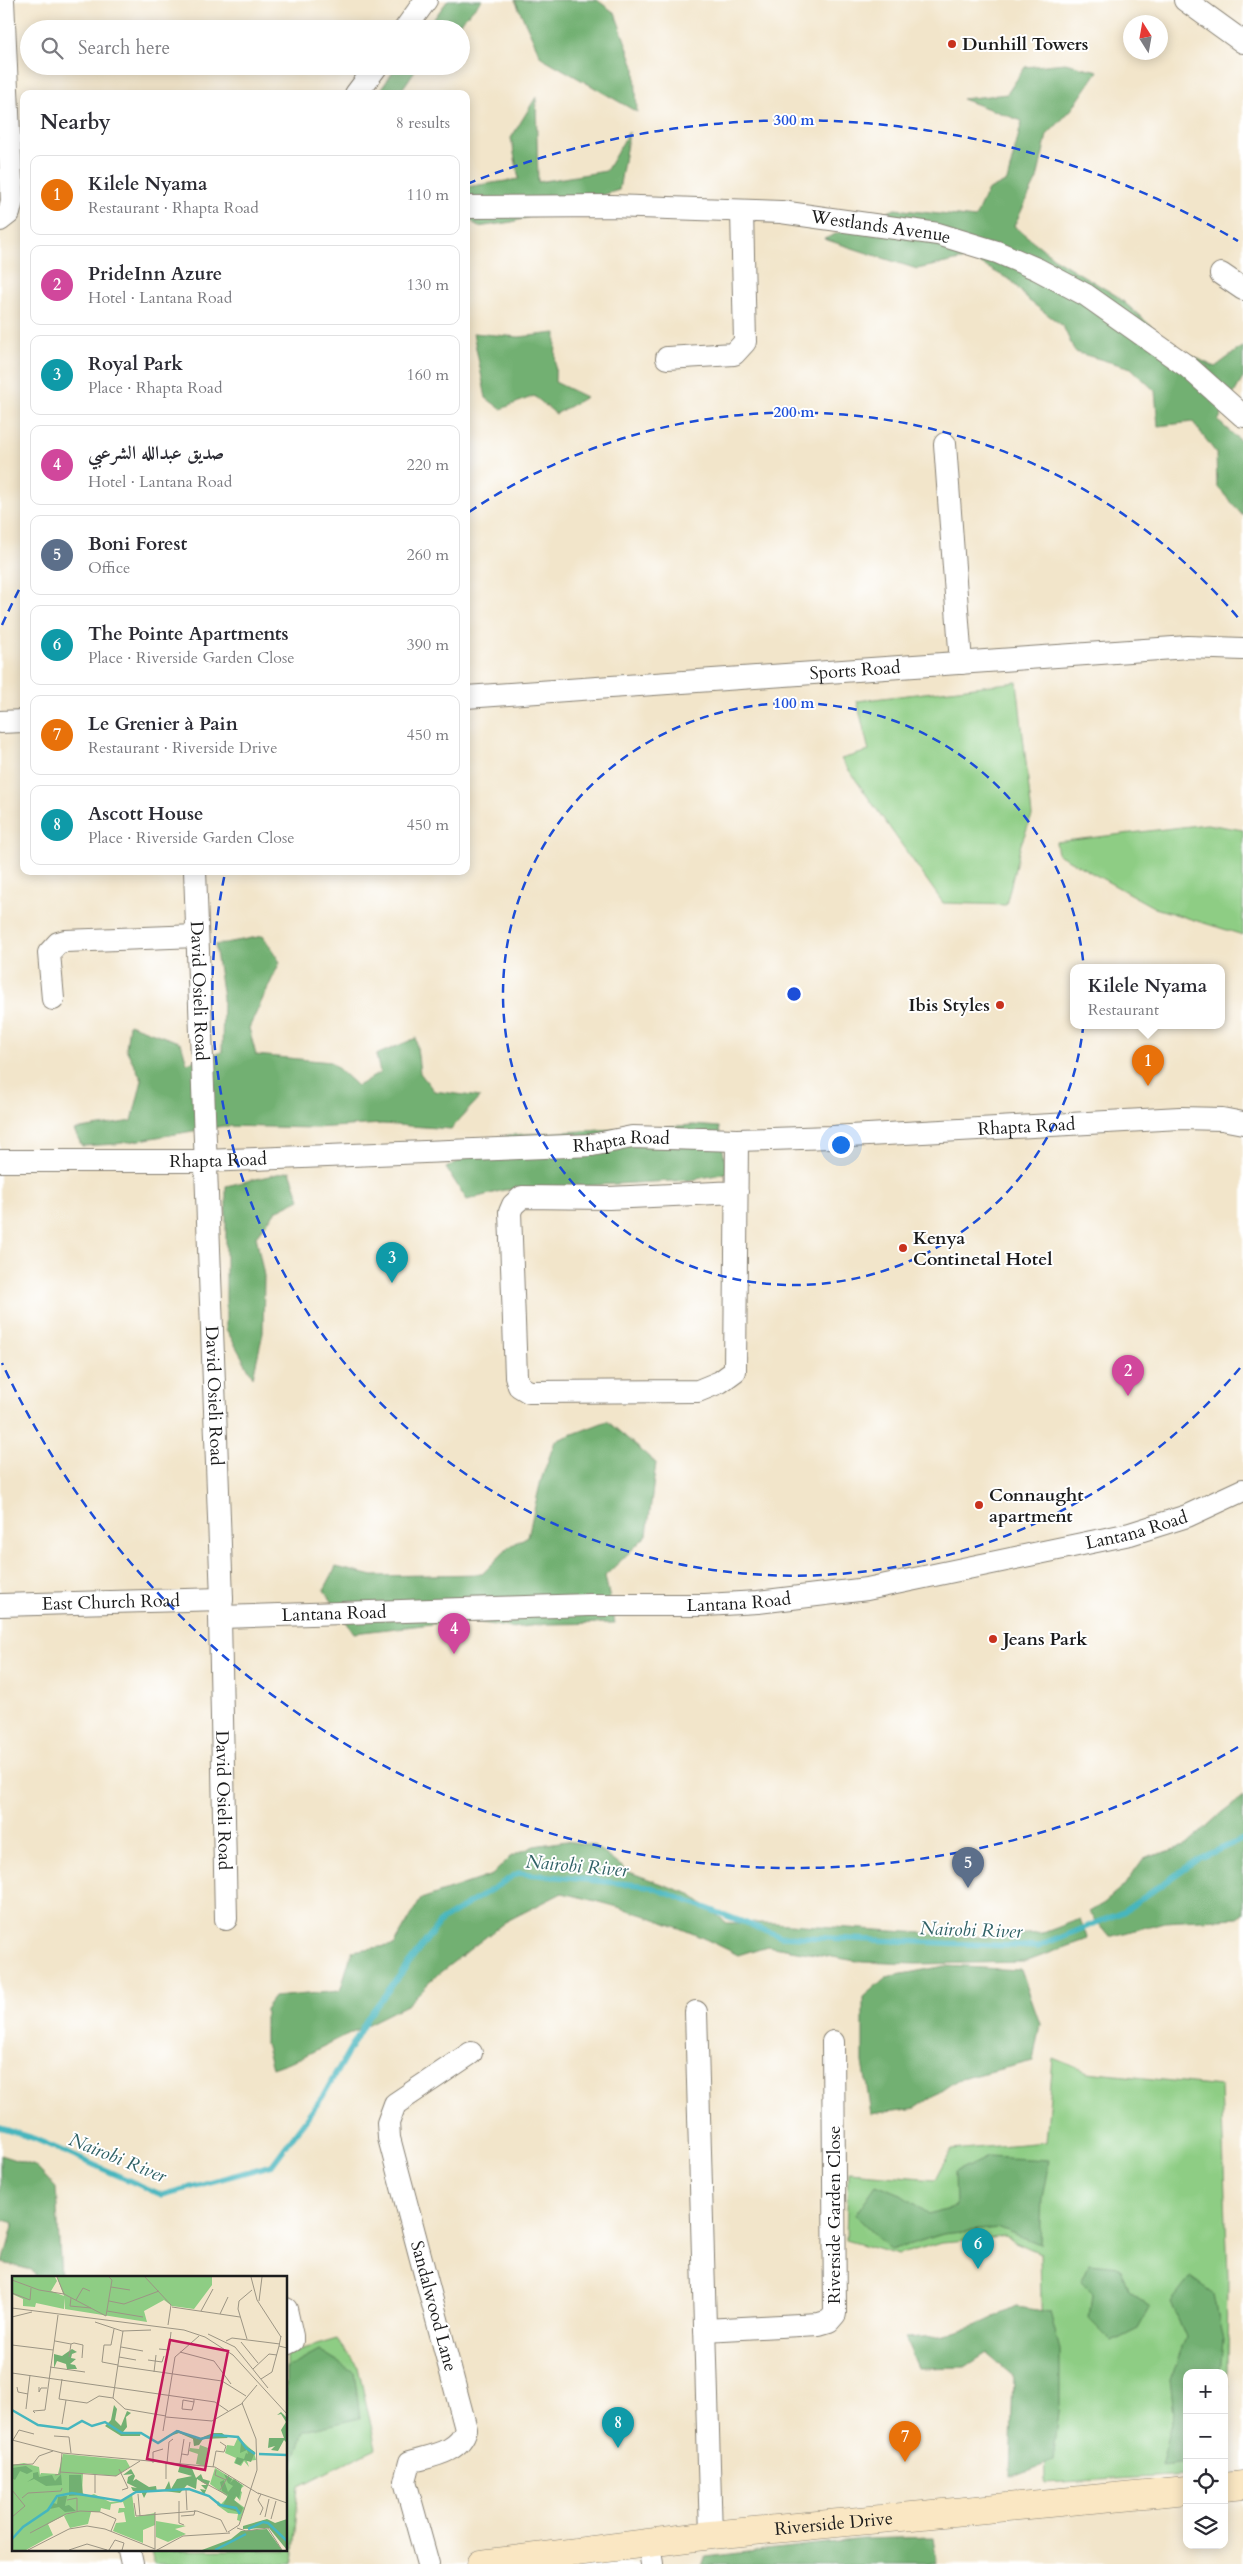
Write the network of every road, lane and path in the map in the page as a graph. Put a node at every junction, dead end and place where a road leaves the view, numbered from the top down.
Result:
1 (2, 0) edge
2 (426, 0) edge
3 (1185, 0) edge
4 (412, 20) edge
5 (1243, 42) edge
6 (370, 75) edge
7 (359, 90) edge
8 (470, 207) edge
9 (742, 211) junction
10 (0, 220) edge
11 (1220, 274) dead end
12 (1243, 289) edge
13 (667, 358) dead end
14 (1242, 411) edge
15 (945, 444) dead end
16 (1243, 649) edge
17 (961, 663) junction
18 (470, 697) edge
19 (20, 721) edge
20 (0, 722) edge
21 (195, 875) edge
22 (197, 936) junction
23 (53, 1000) dead end
24 (1243, 1123) edge
25 (737, 1140) junction
26 (0, 1161) edge
27 (205, 1162) junction
28 (737, 1192) junction
29 (1243, 1490) edge
30 (0, 1605) edge
31 (221, 1608) junction
32 (226, 1919) dead end
33 (696, 2012) dead end
34 (833, 2042) dead end
35 (471, 2053) dead end
36 (288, 2318) edge
37 (705, 2330) junction
38 (288, 2343) edge
39 (1243, 2485) edge
40 (1228, 2486) edge
41 (1183, 2490) edge
42 (711, 2536) junction
43 (651, 2554) edge
44 (428, 2564) edge
45 (481, 2564) edge

1 - 10 street
2 - 4 street
3 - 5 street
6 - 7 street
8 - 9 street, Westlands Avenue
9 - 13 street
9 - 14 street, Westlands Avenue
11 - 12 street
15 - 17 street
16 - 17 street, Sports Road
17 - 18 street, Sports Road
19 - 20 street
21 - 22 street, David Osieli Road
22 - 23 street
22 - 27 street, David Osieli Road
24 - 25 street, Rhapta Road
25 - 27 street, Rhapta Road
25 - 28 street
26 - 27 street, Rhapta Road
27 - 31 street, David Osieli Road
28 - 28 street
29 - 31 street, Lantana Road
30 - 31 street, East Church Road
31 - 32 street, David Osieli Road
33 - 37 street
34 - 37 street, Riverside Garden Close
35 - 44 street, Sandalwood Lane
36 - 38 street
37 - 42 street
39 - 40 street
41 - 42 street, Riverside Drive
42 - 43 street, Riverside Drive
43 - 45 street, Riverside Drive

